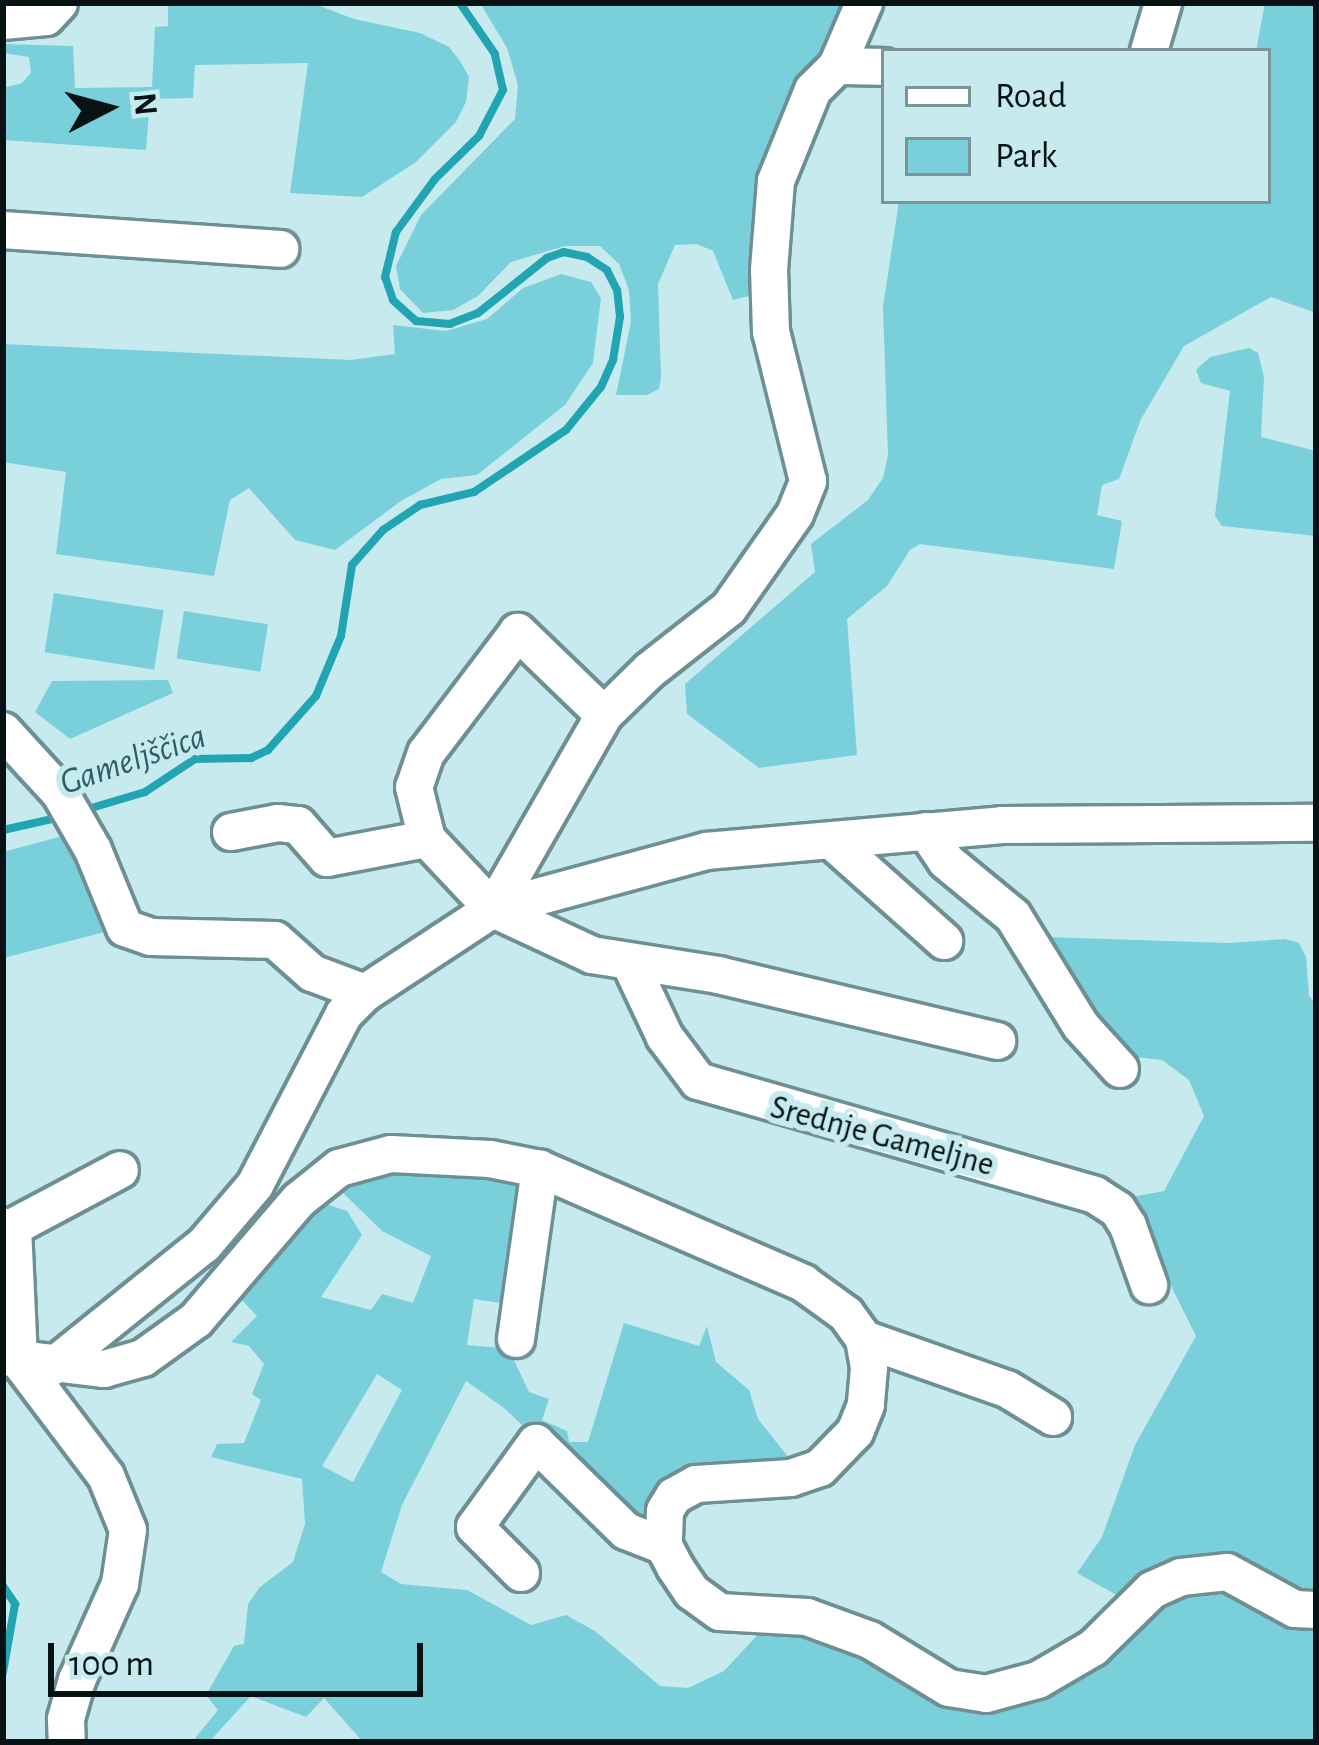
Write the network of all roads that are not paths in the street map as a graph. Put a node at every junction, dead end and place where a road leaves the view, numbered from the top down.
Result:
1 (59, 3) edge
2 (864, 3) edge
3 (1163, 3) edge
4 (3, 21) edge
5 (1150, 48) edge
6 (837, 66) junction
7 (881, 67) edge
8 (3, 230) edge
9 (280, 249) dead end
10 (604, 716) junction
11 (3, 731) edge
12 (1316, 823) edge
13 (926, 831) junction
14 (230, 832) dead end
15 (427, 839) junction
16 (833, 842) junction
17 (494, 909) junction
18 (944, 941) dead end
19 (630, 964) junction
20 (364, 993) junction
21 (997, 1041) dead end
22 (1120, 1069) dead end
23 (540, 1169) junction
24 (120, 1170) dead end
25 (8, 1227) edge
26 (1149, 1285) dead end
27 (516, 1339) dead end
28 (864, 1339) junction
29 (25, 1362) edge
30 (1053, 1418) dead end
31 (664, 1546) junction
32 (521, 1573) dead end
33 (1316, 1610) edge
34 (67, 1742) edge

1 - 4 street
2 - 6 street
3 - 5 street
6 - 7 street
6 - 10 street
8 - 9 street
10 - 15 street
10 - 17 street
11 - 20 street
12 - 13 street
13 - 16 street
13 - 22 street
14 - 15 street
15 - 17 street
16 - 17 street
16 - 18 street
17 - 19 street
17 - 20 street
19 - 21 street
19 - 26 street, Srednje Gameljne
20 - 29 street
23 - 27 street
23 - 28 street
23 - 29 street
24 - 25 street
25 - 29 street
28 - 30 street
28 - 31 street
29 - 34 street
31 - 32 street
31 - 33 street

